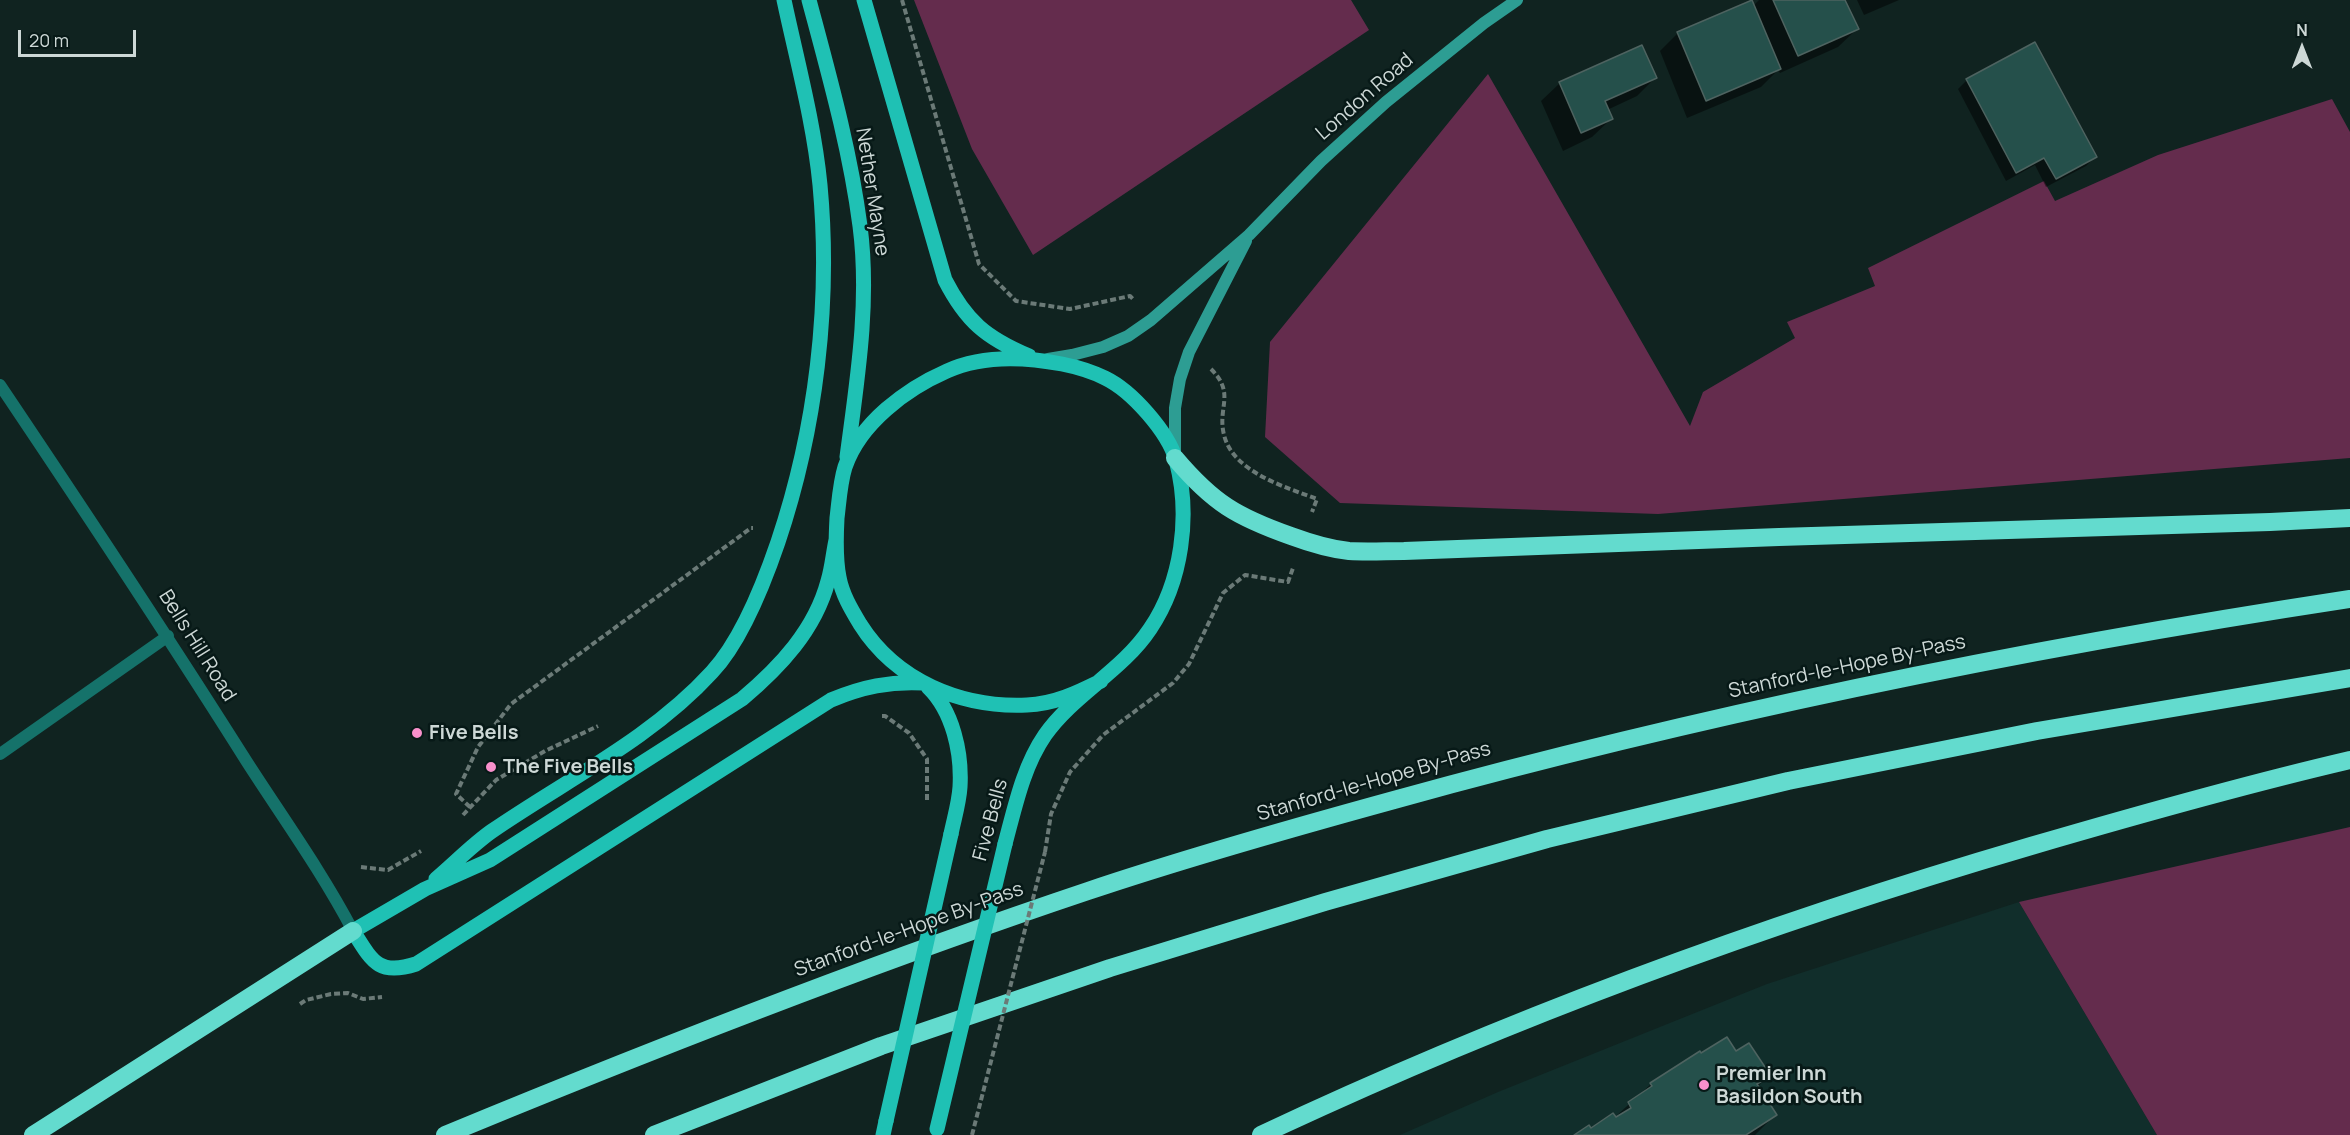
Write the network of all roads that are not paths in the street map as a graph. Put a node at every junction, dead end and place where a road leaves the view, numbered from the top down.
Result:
1 (784, 0) edge
2 (809, 0) edge
3 (864, 0) edge
4 (1517, 0) edge
5 (1249, 235) junction
6 (1040, 360) junction
7 (0, 386) edge
8 (1175, 458) junction
9 (846, 466) junction
10 (2350, 518) edge
11 (836, 540) junction
12 (2350, 599) edge
13 (168, 636) junction
14 (2350, 678) edge
15 (1101, 681) junction
16 (924, 683) junction
17 (0, 754) edge
18 (2350, 760) edge
19 (425, 888) junction
20 (353, 931) junction
21 (884, 1128) edge
22 (936, 1132) edge
23 (33, 1135) edge
24 (446, 1135) edge
25 (654, 1135) edge
26 (1261, 1135) edge

1 - 19 main road
2 - 9 main road, Nether Mayne
3 - 6 main road, Nether Mayne
4 - 5 main road, London Road
5 - 6 main road, London Road
5 - 8 main road, London Road
6 - 8 main road, Five Bells
6 - 9 main road, Five Bells
7 - 13 street, Bells Hill Road
8 - 10 highway
8 - 15 main road, Five Bells
9 - 11 main road, Five Bells
11 - 16 main road, Five Bells
11 - 19 main road
12 - 24 highway, Stanford-le-Hope By-Pass
13 - 17 street
13 - 20 street, Bells Hill Road
14 - 25 highway
15 - 16 main road, Five Bells
15 - 22 main road, Five Bells, bridge
16 - 20 main road
16 - 21 main road, Five Bells, bridge
18 - 26 highway
19 - 20 main road
20 - 23 highway

